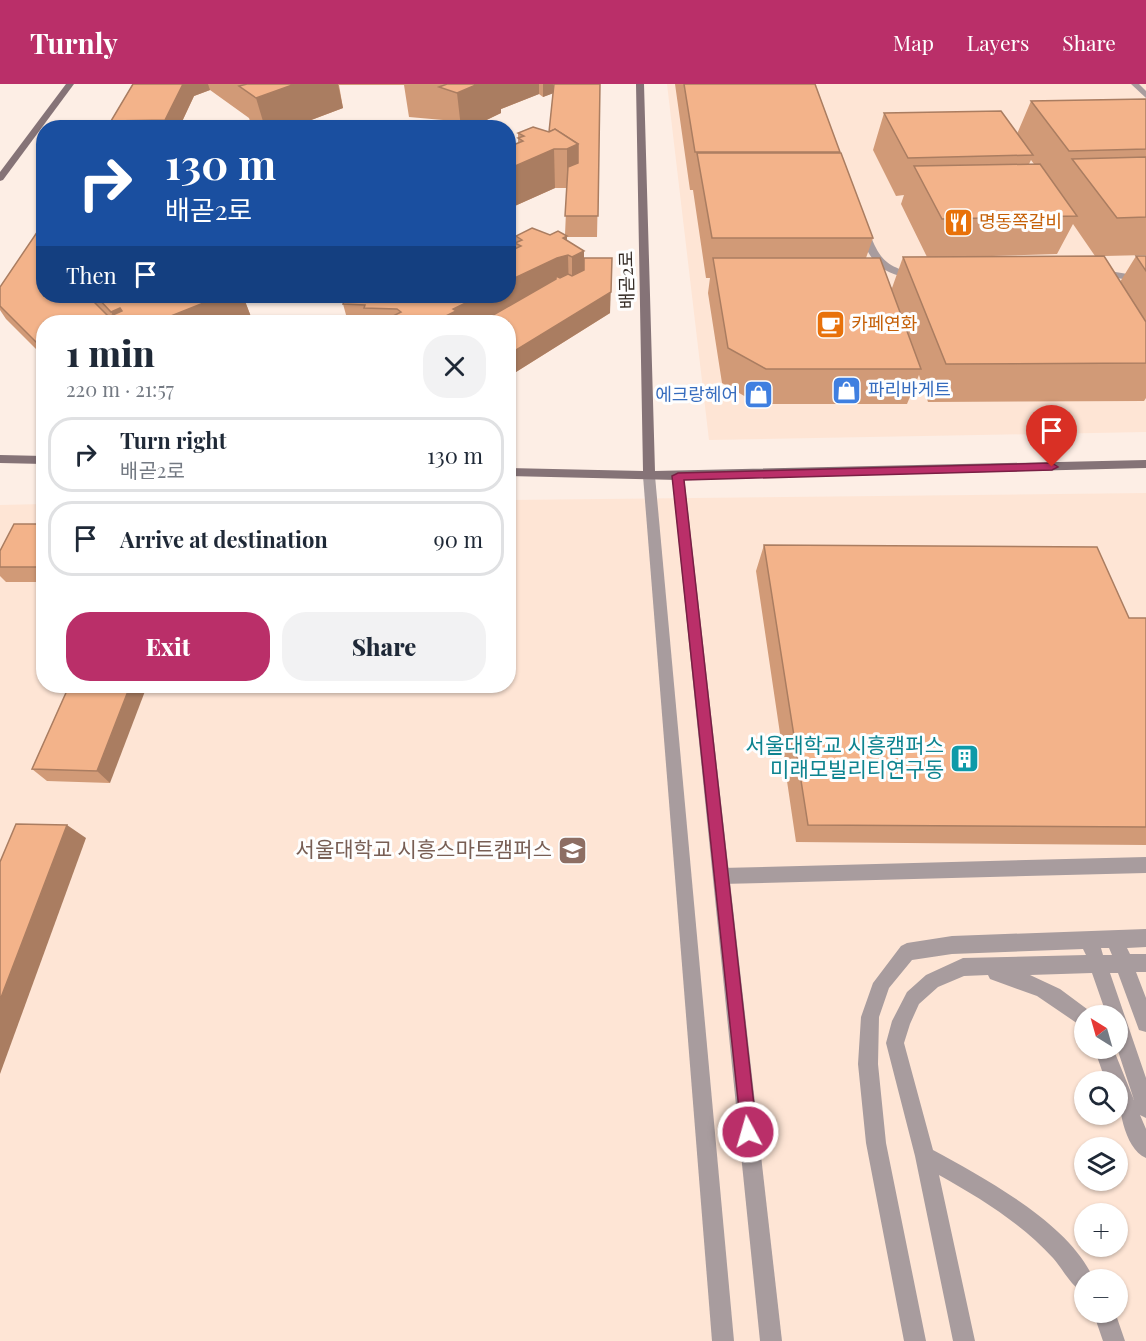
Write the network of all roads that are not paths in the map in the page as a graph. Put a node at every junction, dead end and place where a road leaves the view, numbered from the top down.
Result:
1 (70, 84) edge
2 (640, 84) edge
3 (1135, 84) edge
4 (1146, 96) edge
5 (43, 120) edge
6 (36, 130) edge
7 (0, 178) edge
8 (858, 217) edge
9 (1088, 272) edge
10 (929, 279) edge
11 (1146, 280) edge
12 (1, 459) edge
13 (36, 460) edge
14 (1146, 464) edge
15 (516, 472) edge
16 (649, 476) junction
17 (678, 476) junction
18 (1146, 865) edge
19 (721, 876) junction
20 (1146, 938) edge
21 (1115, 939) junction
22 (1089, 940) junction
23 (1146, 963) edge
24 (1099, 964) junction
25 (1123, 964) junction
26 (963, 967) junction
27 (1112, 1005) edge
28 (1074, 1010) edge
29 (1146, 1023) edge
30 (1128, 1052) edge
31 (1146, 1108) edge
32 (1128, 1110) edge
33 (1146, 1148) edge
34 (925, 1156) junction
35 (1076, 1269) edge
36 (1108, 1323) edge
37 (723, 1341) edge
38 (771, 1341) edge
39 (915, 1341) edge
40 (964, 1341) edge
41 (1114, 1341) edge

1 - 5 street
2 - 16 street, 배곧2로
3 - 4 street
6 - 7 street
8 - 10 street
9 - 11 street
12 - 13 street
14 - 17 street
15 - 16 street
16 - 17 street
16 - 37 street
17 - 19 street
18 - 19 street
19 - 38 street
20 - 21 street
21 - 22 street
21 - 25 street
22 - 24 street
22 - 39 street
23 - 25 street
24 - 25 street
24 - 26 street
24 - 27 street
25 - 29 street
26 - 28 street
26 - 34 street
30 - 31 street
32 - 33 street
34 - 35 street
34 - 40 street
36 - 41 street

